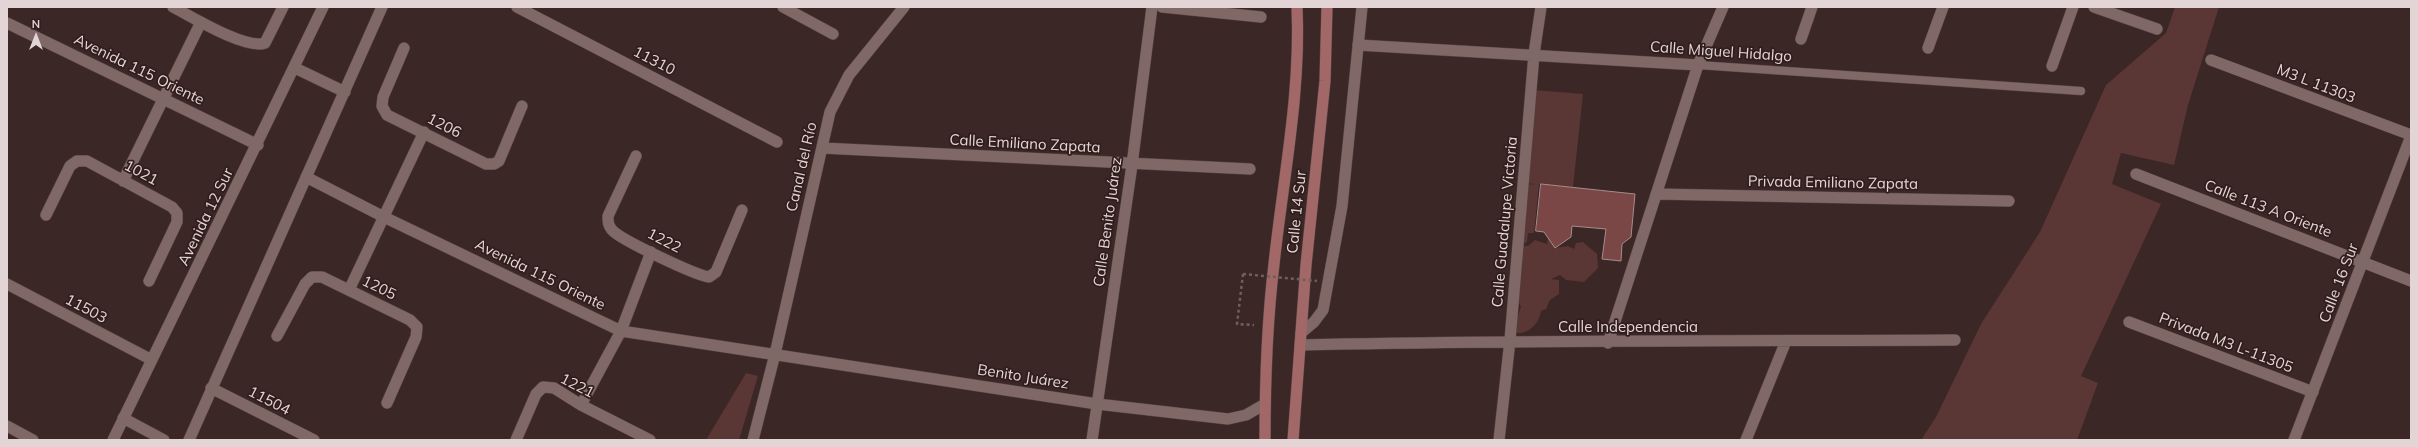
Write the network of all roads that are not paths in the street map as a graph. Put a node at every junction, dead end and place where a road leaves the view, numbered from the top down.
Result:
1 (173, 7) edge
2 (283, 7) edge
3 (323, 7) edge
4 (382, 7) edge
5 (517, 7) edge
6 (783, 7) edge
7 (904, 7) edge
8 (1152, 7) edge
9 (1162, 7) edge
10 (1296, 7) edge
11 (1327, 7) edge
12 (1362, 7) edge
13 (1541, 7) edge
14 (1723, 7) edge
15 (1812, 7) edge
16 (1943, 7) edge
17 (2073, 7) edge
18 (2094, 7) edge
19 (1261, 17) dead end
20 (201, 22) junction
21 (7, 23) edge
22 (2157, 29) dead end
23 (833, 34) dead end
24 (1801, 39) dead end
25 (1358, 45) junction
26 (404, 48) dead end
27 (1928, 48) dead end
28 (1534, 54) junction
29 (2210, 60) dead end
30 (1698, 65) junction
31 (2052, 66) dead end
32 (295, 68) junction
33 (2081, 91) dead end
34 (345, 92) junction
35 (163, 97) junction
36 (522, 106) dead end
37 (424, 132) junction
38 (2411, 136) edge
39 (776, 142) dead end
40 (258, 145) junction
41 (822, 148) junction
42 (636, 156) dead end
43 (1132, 165) junction
44 (1250, 169) dead end
45 (2136, 174) dead end
46 (306, 177) junction
47 (123, 181) junction
48 (1656, 194) junction
49 (2009, 201) dead end
50 (742, 210) dead end
51 (46, 215) dead end
52 (384, 217) junction
53 (651, 252) junction
54 (2363, 262) junction
55 (2411, 281) edge
56 (149, 282) dead end
57 (7, 284) edge
58 (349, 290) junction
59 (2129, 322) dead end
60 (621, 331) junction
61 (1301, 333) junction
62 (277, 336) dead end
63 (1510, 340) junction
64 (1955, 340) dead end
65 (1786, 341) junction
66 (1608, 343) junction
67 (1300, 345) junction
68 (775, 354) junction
69 (152, 360) junction
70 (211, 388) junction
71 (2313, 392) junction
72 (387, 403) dead end
73 (1097, 404) junction
74 (1265, 404) junction
75 (581, 405) junction
76 (123, 418) junction
77 (7, 426) edge
78 (33, 440) edge
79 (113, 440) edge
80 (164, 440) edge
81 (189, 440) edge
82 (314, 440) edge
83 (516, 440) edge
84 (650, 440) edge
85 (753, 440) edge
86 (1092, 440) edge
87 (1265, 440) edge
88 (1292, 440) edge
89 (1499, 440) edge
90 (1746, 440) edge
91 (2294, 440) edge

1 - 20 street
2 - 20 street
3 - 32 street, Avenida 12 Sur
4 - 34 street
5 - 39 street, 11310
6 - 23 street
7 - 41 street, Canal del Río
8 - 43 street, Calle Benito Juárez
9 - 19 street
10 - 74 main road, Calle 14 Sur
11 - 61 main road, Calle 14 Sur
12 - 25 street
13 - 28 street, Calle Guadalupe Victoria
14 - 30 street
15 - 24 street
16 - 27 street
17 - 31 street
18 - 22 street
20 - 35 street
21 - 35 street, Avenida 115 Oriente
25 - 28 street, Calle Miguel Hidalgo
25 - 61 street
26 - 37 street, 1206
28 - 30 street, Calle Miguel Hidalgo
28 - 63 street, Calle Guadalupe Victoria
29 - 38 street, M3 L 11303
30 - 33 lane, Calle Miguel Hidalgo
30 - 48 street
32 - 34 street
32 - 40 street, Avenida 12 Sur
34 - 46 street
35 - 40 street, Avenida 115 Oriente
35 - 47 street
36 - 37 street, 1206
37 - 52 street
38 - 54 street, Calle 16 Sur
40 - 69 street, Avenida 12 Sur
41 - 43 street, Calle Emiliano Zapata
41 - 68 street, Canal del Río
42 - 53 street, 1222
43 - 44 street, Calle Emiliano Zapata
43 - 73 street, Calle Benito Juárez
45 - 54 street, Calle 113 A Oriente
46 - 52 street, Avenida 115 Oriente
46 - 70 street
47 - 51 street, 1021
47 - 56 street, 1021
48 - 49 street, Privada Emiliano Zapata
48 - 66 street
50 - 53 street, 1222
52 - 58 street
52 - 60 street, Avenida 115 Oriente
53 - 60 street
54 - 55 street, Calle 113 A Oriente
54 - 71 street, Calle 16 Sur
57 - 69 street, 11503
58 - 62 street, 1205
58 - 72 street, 1205
59 - 71 street, Privada M3 L-11305
60 - 68 street, Avenida 115 Oriente
60 - 75 street
61 - 67 main road, Calle 14 Sur
63 - 66 street, Calle Independencia
63 - 67 street, Calle Independencia
63 - 89 street, Calle Guadalupe Victoria
64 - 65 street, Calle Independencia
65 - 66 street, Calle Independencia
65 - 90 street
67 - 88 main road, Calle 14 Sur
68 - 73 street, Benito Juárez
68 - 85 street, Canal del Río
69 - 76 street, Avenida 12 Sur
70 - 81 street
70 - 82 street, 11504
71 - 91 street, Calle 16 Sur
73 - 74 street, Benito Juárez
73 - 86 street, Calle Benito Juárez
74 - 87 main road, Calle 14 Sur
75 - 83 street, 1221
75 - 84 street, 1221
76 - 79 street, Avenida 12 Sur
76 - 80 street
77 - 78 street

